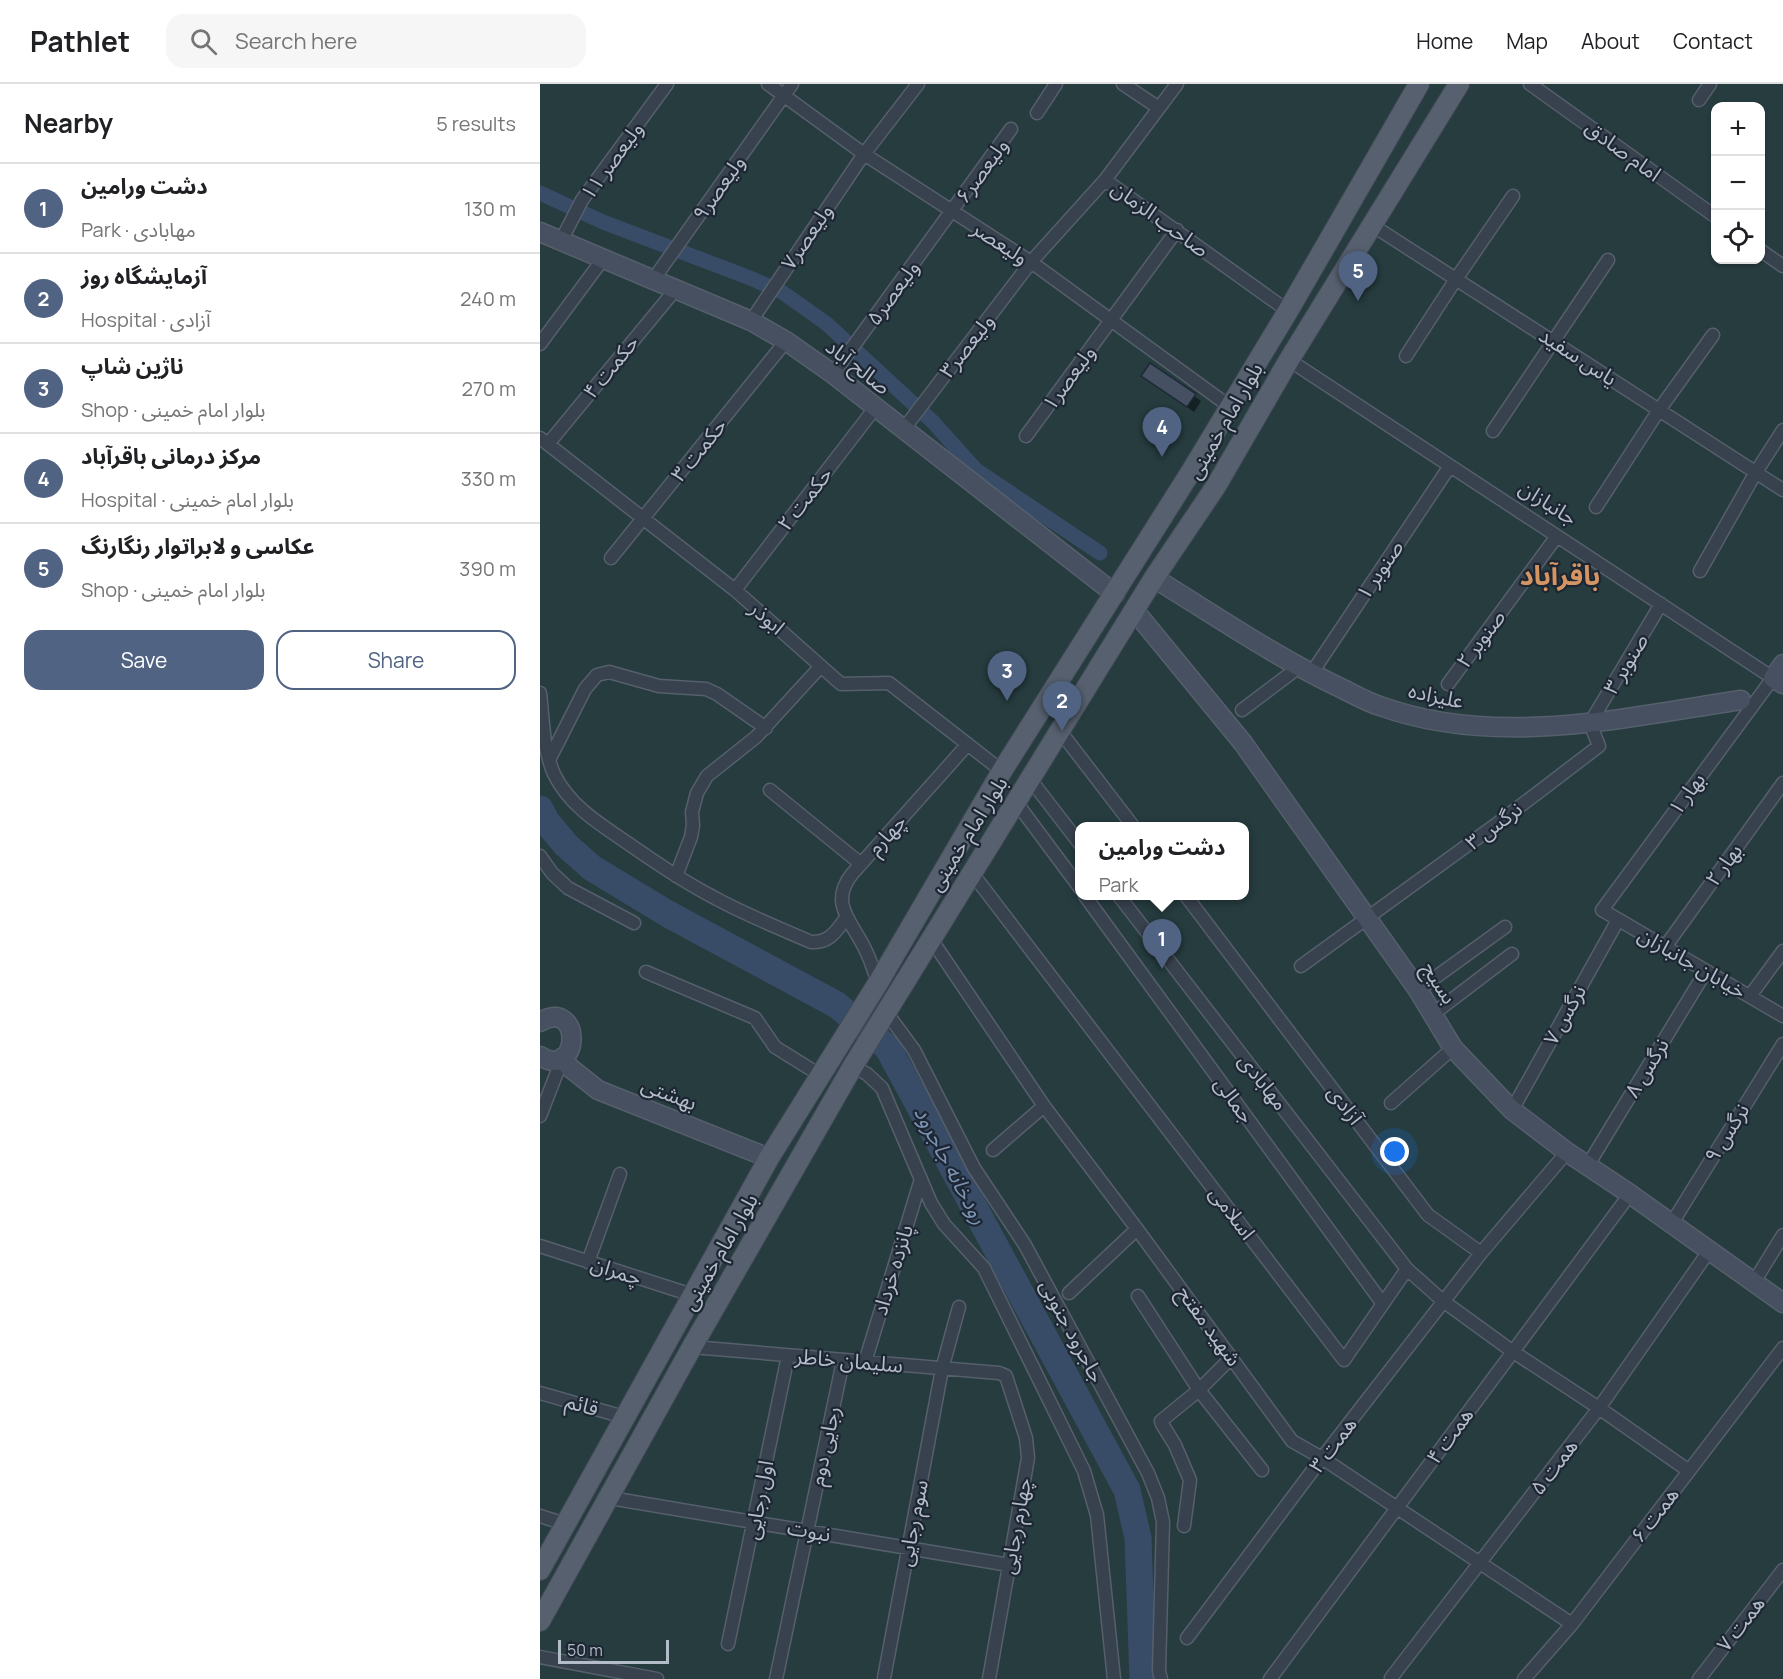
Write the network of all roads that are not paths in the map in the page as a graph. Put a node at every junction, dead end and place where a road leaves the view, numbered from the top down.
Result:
1 (667, 84) edge
2 (768, 84) edge
3 (792, 84) edge
4 (918, 84) edge
5 (1056, 84) edge
6 (1123, 84) edge
7 (1177, 84) edge
8 (1419, 84) edge
9 (1530, 84) edge
10 (1710, 84) edge
11 (1457, 85) edge
12 (784, 95) junction
13 (1699, 100) dead end
14 (1159, 108) junction
15 (1037, 113) dead end
16 (1011, 129) dead end
17 (864, 154) junction
18 (1105, 180) junction
19 (1513, 196) dead end
20 (952, 212) junction
21 (1711, 214) edge
22 (1372, 225) junction
23 (1177, 230) junction
24 (540, 232) edge
25 (561, 241) junction
26 (1765, 253) edge
27 (603, 260) junction
28 (1608, 260) dead end
29 (1032, 262) junction
30 (1783, 266) edge
31 (1456, 279) junction
32 (653, 280) junction
33 (675, 290) junction
34 (1288, 311) junction
35 (1111, 320) junction
36 (751, 321) junction
37 (1713, 335) dead end
38 (786, 341) junction
39 (1553, 341) junction
40 (540, 344) edge
41 (1406, 356) dead end
42 (1288, 360) junction
43 (833, 374) junction
44 (1229, 406) junction
45 (875, 408) junction
46 (1659, 410) junction
47 (903, 430) junction
48 (1783, 430) edge
49 (1493, 431) dead end
50 (1026, 436) dead end
51 (544, 441) edge
52 (1450, 466) junction
53 (1756, 472) junction
54 (1783, 490) edge
55 (1596, 507) dead end
56 (644, 519) junction
57 (1557, 536) junction
58 (611, 558) dead end
59 (1700, 571) dead end
60 (1154, 578) junction
61 (735, 590) junction
62 (1115, 594) junction
63 (1661, 604) junction
64 (1134, 610) junction
65 (821, 666) junction
66 (1305, 670) junction
67 (1780, 676) edge
68 (1448, 684) dead end
69 (540, 693) edge
70 (1741, 700) dead end
71 (1242, 710) dead end
72 (1590, 723) junction
73 (766, 728) junction
74 (1060, 731) junction
75 (968, 744) junction
76 (549, 760) junction
77 (1002, 771) junction
78 (1030, 779) junction
79 (1783, 783) edge
80 (770, 790) dead end
81 (1016, 802) junction
82 (1130, 822) edge
83 (1075, 838) edge
84 (540, 856) edge
85 (861, 864) junction
86 (972, 873) junction
87 (676, 876) junction
88 (1075, 881) edge
89 (1088, 900) edge
90 (1122, 900) edge
91 (1189, 900) edge
92 (1602, 910) joint
93 (846, 918) junction
94 (1367, 918) junction
95 (1618, 920) junction
96 (634, 923) dead end
97 (1505, 927) dead end
98 (931, 939) junction
99 (1665, 947) junction
100 (1783, 951) edge
101 (1512, 954) dead end
102 (1301, 966) dead end
103 (1707, 971) junction
104 (646, 972) dead end
105 (878, 982) junction
106 (1418, 990) junction
107 (1750, 996) junction
108 (890, 1006) junction
109 (1433, 1014) junction
110 (1783, 1016) edge
111 (541, 1019) edge
112 (1783, 1044) edge
113 (1453, 1048) junction
114 (540, 1056) edge
115 (563, 1057) junction
116 (853, 1066) junction
117 (820, 1075) junction
118 (1391, 1103) dead end
119 (1044, 1106) junction
120 (1512, 1110) junction
121 (540, 1116) edge
122 (993, 1150) dead end
123 (1567, 1152) junction
124 (769, 1158) junction
125 (1588, 1166) junction
126 (620, 1174) dead end
127 (921, 1179) junction
128 (1630, 1194) junction
129 (1672, 1223) junction
130 (1137, 1229) junction
131 (1783, 1234) edge
132 (540, 1246) edge
133 (1708, 1251) junction
134 (1481, 1253) junction
135 (588, 1262) junction
136 (1407, 1269) junction
137 (1754, 1282) junction
138 (1069, 1293) dead end
139 (692, 1295) junction
140 (1138, 1296) dead end
141 (1443, 1301) junction
142 (1783, 1303) edge
143 (1383, 1304) junction
144 (959, 1307) dead end
145 (692, 1347) junction
146 (1783, 1348) edge
147 (1512, 1351) junction
148 (788, 1356) junction
149 (1232, 1357) junction
150 (843, 1361) junction
151 (865, 1362) junction
152 (942, 1369) junction
153 (1006, 1376) joint
154 (1199, 1390) junction
155 (540, 1393) edge
156 (1599, 1408) junction
157 (624, 1417) junction
158 (1323, 1458) junction
159 (1262, 1470) dead end
160 (1689, 1471) junction
161 (610, 1498) junction
162 (1398, 1510) junction
163 (540, 1516) edge
164 (755, 1522) junction
165 (565, 1524) junction
166 (1184, 1526) dead end
167 (807, 1531) junction
168 (588, 1533) junction
169 (909, 1548) junction
170 (1481, 1563) junction
171 (1009, 1564) junction
172 (540, 1570) edge
173 (1783, 1570) edge
174 (540, 1621) edge
175 (1572, 1624) junction
176 (1187, 1638) dead end
177 (729, 1644) dead end
178 (540, 1657) edge
179 (884, 1678) edge
180 (1391, 1678) edge
181 (657, 1679) edge
182 (777, 1679) edge
183 (989, 1679) edge
184 (1114, 1679) edge
185 (1161, 1679) edge
186 (1270, 1679) edge
187 (1524, 1679) edge
188 (1699, 1679) edge

1 - 25 street, ولیعصر ۱۱
2 - 12 street, ولیعصر
3 - 12 street, ولیعصر۹
4 - 17 street, ولیعصر۷
5 - 15 street
6 - 14 street
7 - 14 street, صاحب الزمان
8 - 34 main road, بلوار امام خمینی
9 - 21 street, امام صادق
10 - 13 street
11 - 22 main road, بلوار امام خمینی
12 - 17 street, ولیعصر
12 - 32 street, ولیعصر۹
14 - 18 street, صاحب الزمان
16 - 20 street, ولیعصر۶
17 - 20 street, ولیعصر
17 - 36 street, ولیعصر۷
18 - 23 street, صاحب الزمان
18 - 29 street, ولیعصر۳
19 - 31 street
20 - 29 street, ولیعصر
20 - 43 street, ولیعصر۵
22 - 31 street, یاس سفید
22 - 42 main road, بلوار امام خمینی
23 - 34 street, صاحب الزمان
23 - 35 street, ولیعصر۱
24 - 25 street, صالح آباد
25 - 27 street, صالح آباد
26 - 30 street
27 - 32 street, صالح آباد
27 - 40 street
28 - 39 street
29 - 35 street, ولیعصر
29 - 47 street, ولیعصر۳
31 - 39 street, یاس سفید
31 - 41 street
32 - 33 street, صالح آباد
33 - 36 street, صالح آباد
33 - 51 street, حکمت ۴
34 - 44 main road, بلوار امام خمینی
35 - 44 street, ولیعصر
35 - 50 street, ولیعصر۱
36 - 38 street, صالح آباد
37 - 46 street
38 - 43 street, صالح آباد
38 - 56 street, حکمت ۳
39 - 46 street, یاس سفید
39 - 49 street
42 - 52 street, جانبازان
42 - 60 main road, بلوار امام خمینی
43 - 45 street, صالح آباد
44 - 62 main road, بلوار امام خمینی
45 - 47 street, صالح آباد
45 - 61 street, حکمت ۲
46 - 53 street, یاس سفید
46 - 55 street
47 - 62 street, صالح آباد
48 - 53 street
51 - 56 street, ابوذر
52 - 57 street, جانبازان
52 - 66 street, صنوبر ۱
53 - 54 street, یاس سفید
53 - 59 street
56 - 58 street, حکمت ۳
56 - 61 street, ابوذر
57 - 63 street, جانبازان
57 - 68 street, صنوبر ۲
60 - 64 main road, بلوار امام خمینی
60 - 66 street, علیزاده
61 - 65 street, ابوذر
62 - 77 main road, بلوار امام خمینی
63 - 67 street, جانبازان
63 - 72 street, صنوبر ۳
64 - 74 main road, بلوار امام خمینی
64 - 94 street, بسیج
65 - 73 street
65 - 75 street, ابوذر
66 - 71 street, صنوبر ۱
66 - 72 street, علیزاده
67 - 92 street, بهار ۱
69 - 76 street
70 - 72 street, علیزاده
72 - 94 street, نرگس ۳
73 - 76 street
73 - 87 street
74 - 78 main road, بلوار امام خمینی
74 - 82 street
75 - 77 street, ابوذر
75 - 85 street, چهارم
76 - 87 street
77 - 105 main road, بلوار امام خمینی
78 - 81 main road, بلوار امام خمینی
78 - 83 street
79 - 99 street, بهار ۲
80 - 85 street
81 - 86 main road, بلوار امام خمینی
81 - 88 street
84 - 96 street
85 - 93 street, چهارم
86 - 98 main road, بلوار امام خمینی
86 - 143 street, اسلامی
87 - 93 street
89 - 143 street, جمالی
90 - 136 street, مهابادی
91 - 134 street, آزادی
92 - 95 street, خیابان جانبازان
93 - 105 street, چهارم
94 - 102 street
94 - 106 street, بسیج
95 - 99 street, خیابان جانبازان
95 - 120 street, نرگس ۷
97 - 106 street
98 - 108 main road, بلوار امام خمینی
98 - 119 street, شهید مفتح
99 - 103 street, خیابان جانبازان
100 - 107 street
101 - 109 street
103 - 107 street, خیابان جانبازان
103 - 125 street, نرگس ۸
104 - 117 street
105 - 117 main road, بلوار امام خمینی
106 - 109 street, بسیج
107 - 110 street, خیابان جانبازان
108 - 116 main road, بلوار امام خمینی
108 - 185 street, جاجرود جنوبی
109 - 113 street, بسیج
111 - 115 street
112 - 129 street, نرگس ۹
113 - 118 street
113 - 120 street, بسیج
114 - 115 street
115 - 121 street
115 - 124 street, بهشتی
116 - 127 street
116 - 145 main road, بلوار امام خمینی
117 - 124 main road, بلوار امام خمینی
119 - 122 street
119 - 130 street, شهید مفتح
120 - 123 street, بسیج
123 - 125 street, بسیج
123 - 134 street
124 - 139 main road, بلوار امام خمینی
125 - 128 street, بسیج
126 - 135 street
127 - 151 street, پانزده خرداد
127 - 184 street
128 - 129 street, بسیج
128 - 147 street, همت ۴
129 - 133 street, بسیج
130 - 138 street
130 - 149 street, شهید مفتح
131 - 137 street
132 - 135 street, چمران
133 - 137 street, بسیج
133 - 156 street, همت ۵
134 - 141 street, همت ۳
135 - 139 street, چمران
136 - 141 street
136 - 143 street, اسلامی
137 - 142 street, بسیج
139 - 157 main road, بلوار امام خمینی
140 - 154 street
141 - 147 street
141 - 158 street, همت ۳
144 - 152 street, سوم رجایی
145 - 148 street, سلیمان خاطر
145 - 161 main road, بلوار امام خمینی
146 - 160 street, همت ۶
147 - 156 street
147 - 162 street, همت ۴
148 - 150 street, سلیمان خاطر
148 - 164 street, اول رجایی
149 - 154 street
149 - 158 street, شهید مفتح
150 - 151 street, سلیمان خاطر
150 - 167 street, رجایی دوم
151 - 152 street, سلیمان خاطر
152 - 153 street, سلیمان خاطر
152 - 169 street, سوم رجایی
153 - 171 street, چهارم رجایی
154 - 159 street
154 - 166 street
155 - 157 street, قائم
156 - 160 street
156 - 170 street, همت ۵
157 - 165 main road, بلوار امام خمینی
158 - 162 street, شهید مفتح
158 - 176 street, همت ۳
160 - 175 street, همت ۶
161 - 164 street, نبوت
161 - 168 main road, بلوار امام خمینی
162 - 170 street, شهید مفتح
162 - 186 street, همت ۴
163 - 165 street
164 - 167 street, نبوت
164 - 177 street, اول رجایی
165 - 168 main road
165 - 172 main road, بلوار امام خمینی
167 - 169 street, نبوت
167 - 182 street, رجایی دوم
168 - 174 main road, بلوار امام خمینی
169 - 171 street, نبوت
169 - 179 street, سوم رجایی
170 - 175 street, شهید مفتح
170 - 180 street, همت ۵
171 - 183 street, چهارم رجایی
173 - 188 street, همت ۷
175 - 187 street, همت ۶
178 - 181 street

